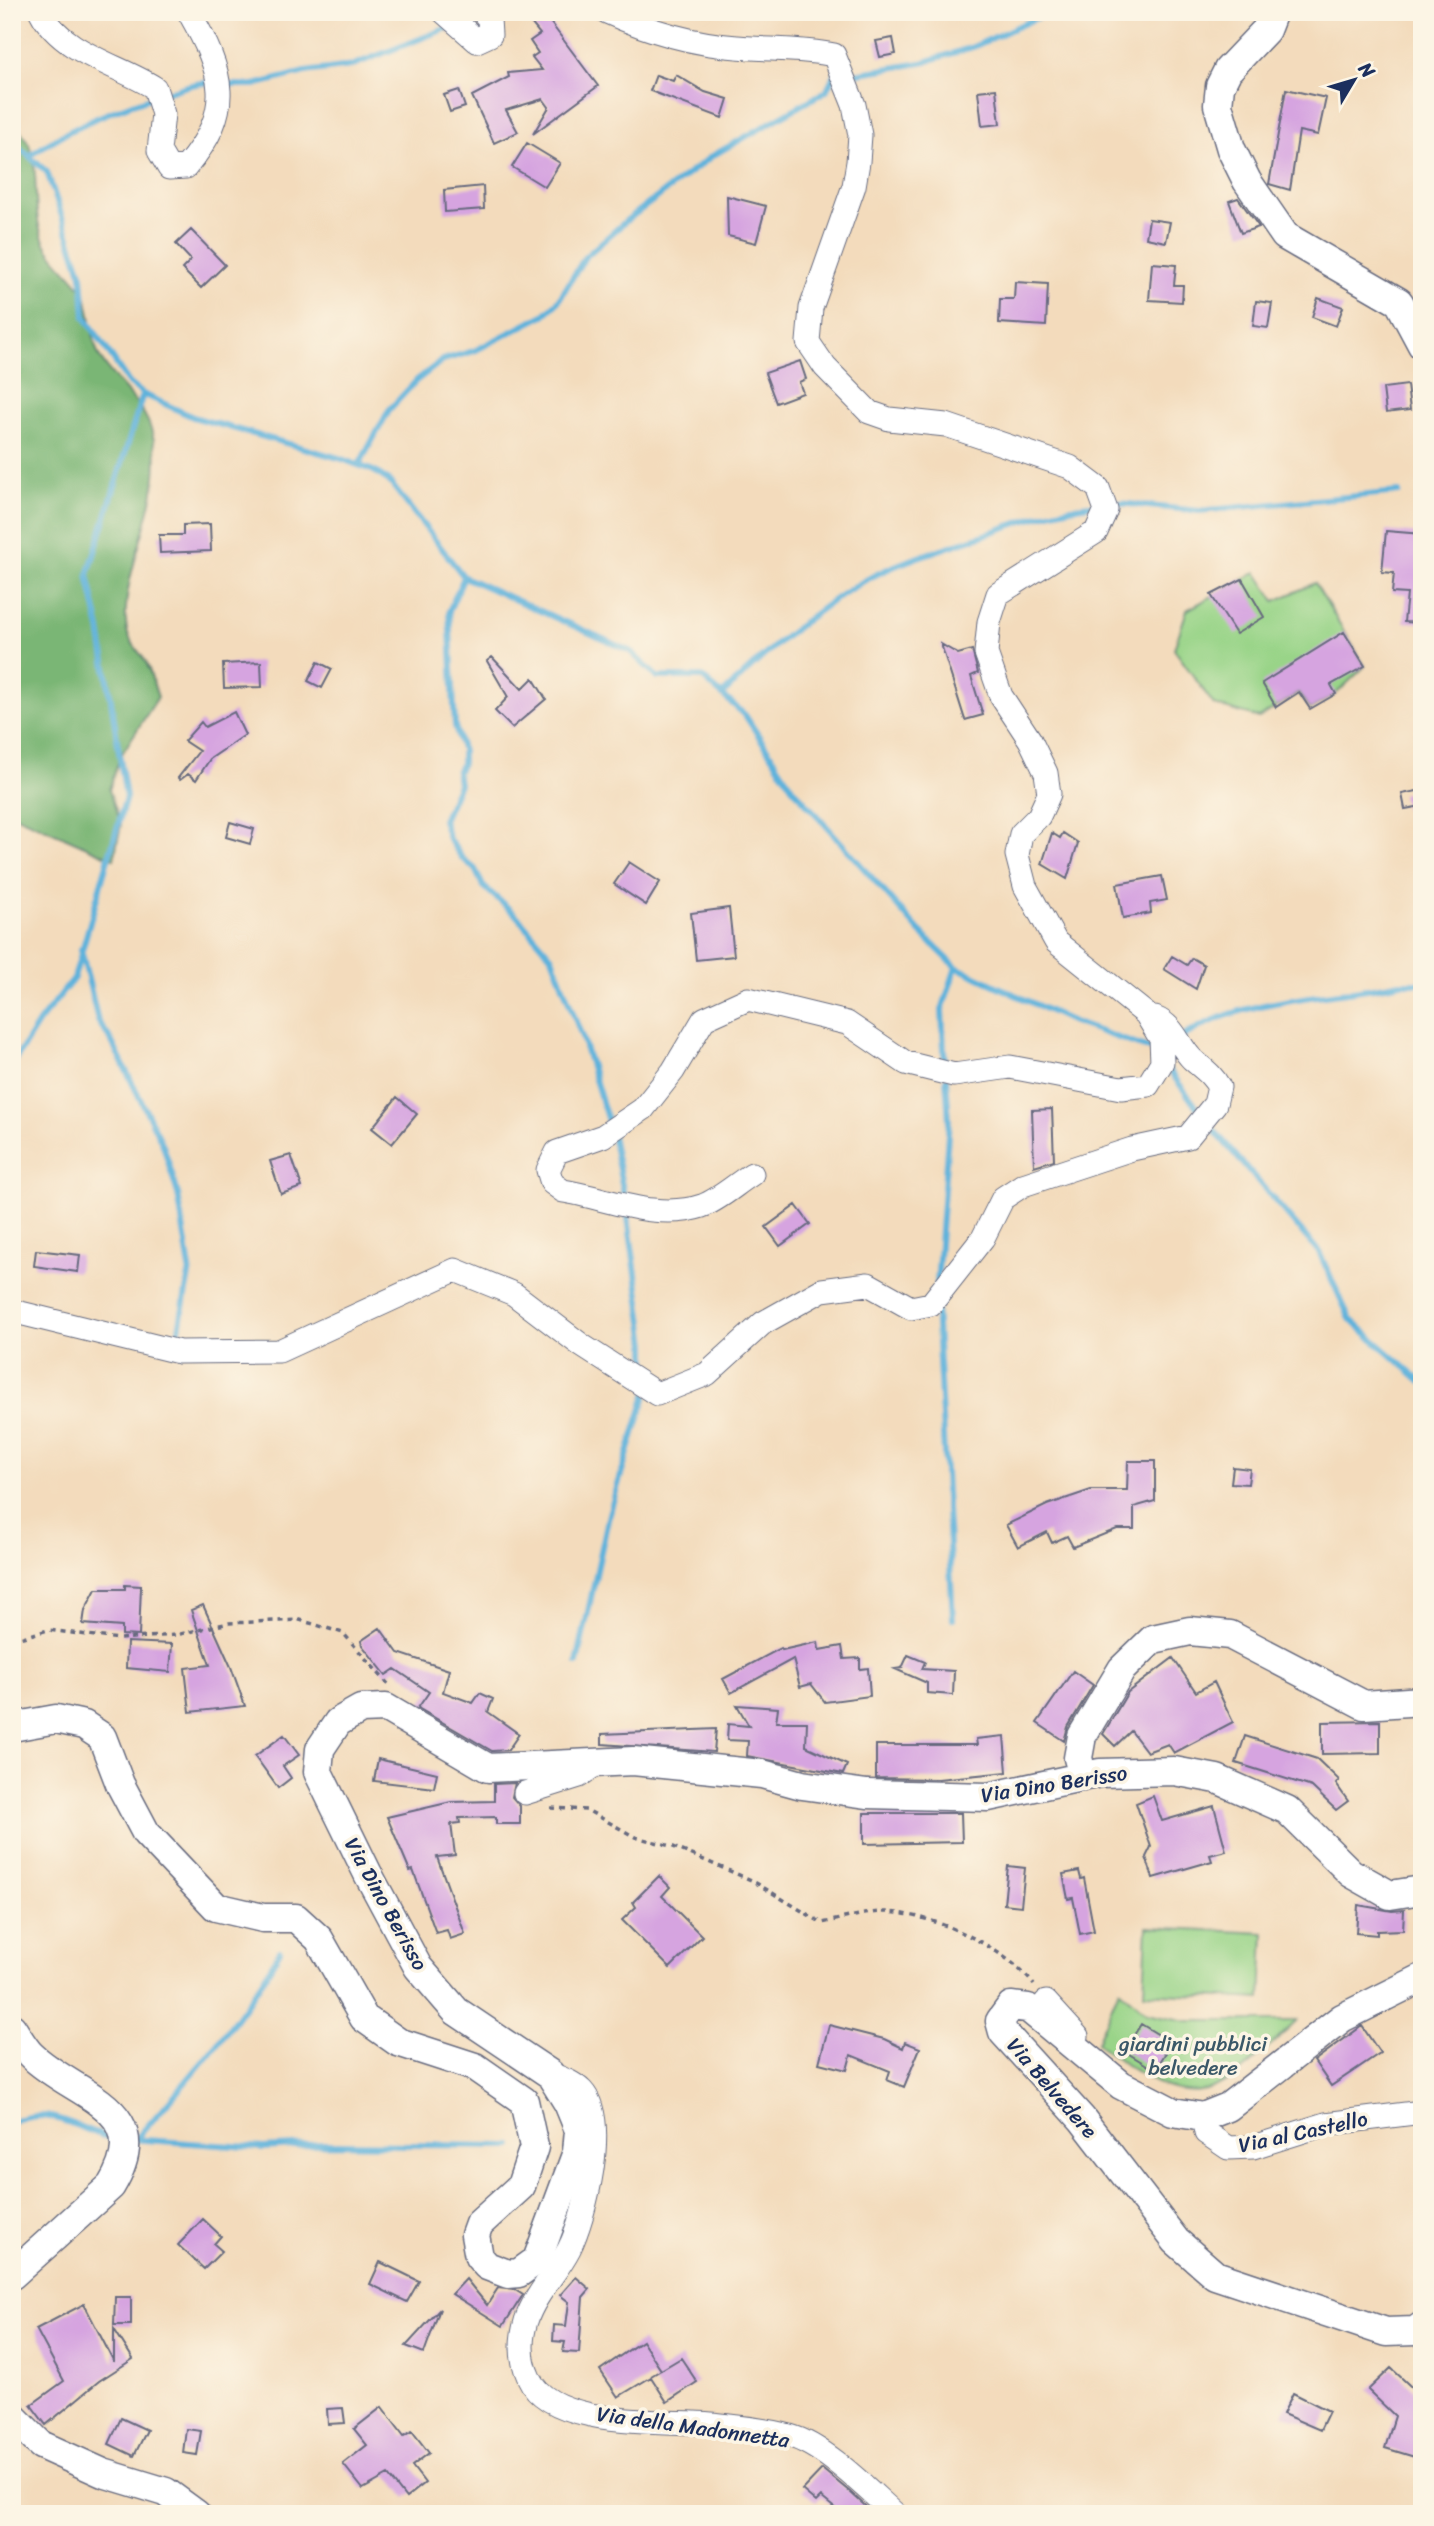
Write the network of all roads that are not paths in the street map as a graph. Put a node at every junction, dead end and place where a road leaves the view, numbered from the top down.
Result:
1 (41, 12) edge
2 (188, 12) edge
3 (444, 12) edge
4 (483, 12) edge
5 (607, 12) edge
6 (1273, 12) edge
7 (1422, 345) edge
8 (1146, 1014) junction
9 (752, 1174) dead end
10 (12, 1311) edge
11 (1422, 1702) edge
12 (12, 1727) edge
13 (598, 1762) junction
14 (1083, 1777) junction
15 (525, 1793) road end
16 (1422, 1890) edge
17 (1422, 1978) edge
18 (1046, 2002) road end
19 (12, 2028) edge
20 (550, 2074) junction
21 (1121, 2085) junction
22 (1422, 2112) edge
23 (1203, 2117) junction
24 (12, 2275) edge
25 (1419, 2332) edge
26 (12, 2416) edge
27 (196, 2514) edge
28 (895, 2514) edge

1 - 2 street
3 - 4 street
5 - 8 street
6 - 7 street
8 - 9 street
8 - 10 street
11 - 14 street
12 - 20 street, Via Dino Berisso
13 - 14 street, Via Dino Berisso
13 - 15 street
13 - 20 street, Via Dino Berisso
14 - 16 street, Via Dino Berisso
17 - 23 street
18 - 21 street
19 - 24 street
20 - 28 street, Via della Madonnetta
21 - 23 street, Via Belvedere
21 - 25 street, Via Belvedere
22 - 23 street, Via al Castello
26 - 27 street

